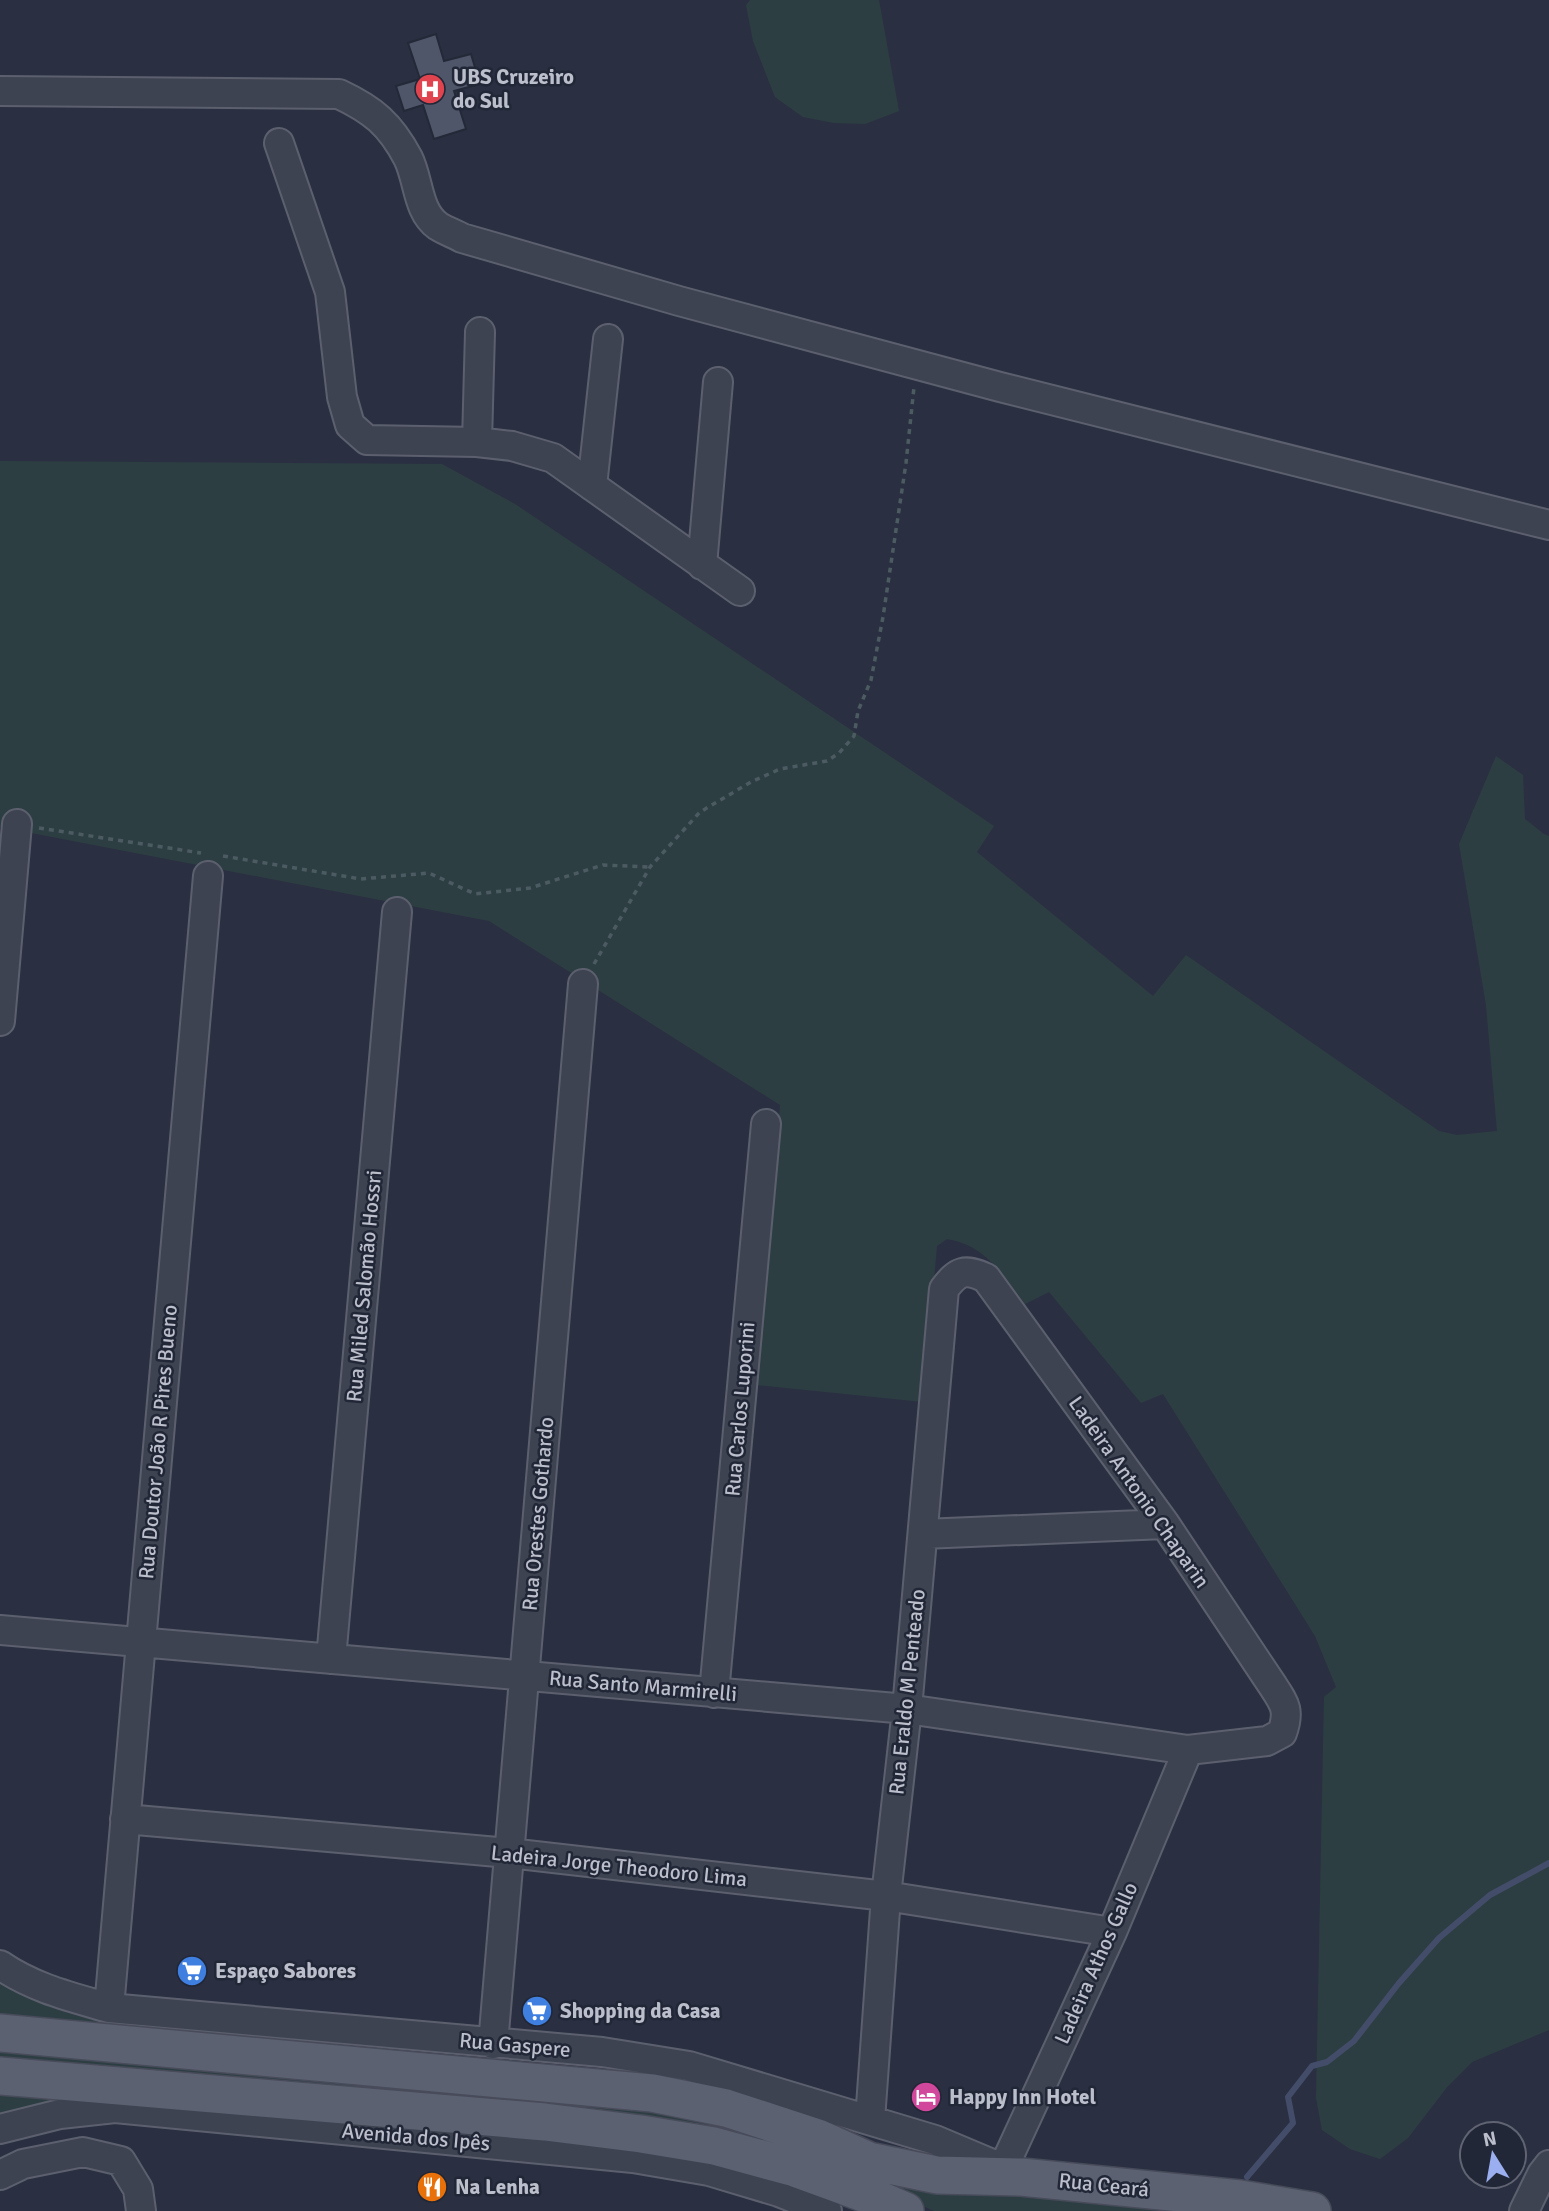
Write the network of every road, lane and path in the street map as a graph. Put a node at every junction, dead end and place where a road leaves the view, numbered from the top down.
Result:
1 (0, 91) edge
2 (279, 144) dead end
3 (480, 332) dead end
4 (608, 339) dead end
5 (917, 364) junction
6 (718, 382) dead end
7 (477, 442) junction
8 (592, 486) junction
9 (1549, 525) edge
10 (702, 565) junction
11 (740, 592) dead end
12 (17, 824) joint
13 (650, 867) junction
14 (208, 876) dead end
15 (397, 912) dead end
16 (583, 984) joint
17 (0, 1021) edge
18 (766, 1124) dead end
19 (962, 1272) joint
20 (1165, 1524) junction
21 (923, 1534) junction
22 (0, 1630) edge
23 (141, 1642) junction
24 (331, 1659) junction
25 (524, 1676) junction
26 (714, 1693) junction
27 (907, 1709) junction
28 (1282, 1733) joint
29 (1188, 1750) junction
30 (125, 1819) junction
31 (509, 1853) junction
32 (886, 1896) junction
33 (1112, 1933) junction
34 (0, 1965) edge
35 (109, 2008) junction
36 (0, 2033) edge
37 (493, 2043) junction
38 (0, 2076) edge
39 (870, 2120) junction
40 (0, 2129) edge
41 (1549, 2165) edge
42 (1008, 2173) junction
43 (0, 2175) edge
44 (817, 2209) edge
45 (141, 2211) edge
46 (905, 2211) edge
47 (1312, 2211) edge
48 (1524, 2211) edge

1 - 5 street
2 - 7 street
3 - 7 street
4 - 8 street
5 - 9 street
5 - 13 path
6 - 10 street
7 - 8 street
8 - 10 street
10 - 11 street
12 - 13 path
12 - 17 street
13 - 16 path
14 - 23 street, Rua Doutor João R Pires Bueno
15 - 24 street, Rua Miled Salomão Hossri
16 - 25 street, Rua Orestes Gothardo
18 - 26 street, Rua Carlos Luporini
19 - 20 street, Ladeira Antonio Chaparin
19 - 21 street, Rua Eraldo M Penteado
20 - 21 street
20 - 28 street, Ladeira Antonio Chaparin
21 - 27 street, Rua Eraldo M Penteado
22 - 23 street, Rua Santo Marmirelli
23 - 24 street, Rua Santo Marmirelli
23 - 30 street, Rua Doutor João R Pires Bueno
24 - 25 street, Rua Santo Marmirelli
25 - 26 street, Rua Santo Marmirelli
25 - 31 street, Rua Orestes Gothardo
26 - 27 street, Rua Santo Marmirelli
27 - 29 street, Rua Santo Marmirelli
27 - 32 street, Rua Eraldo M Penteado
28 - 29 street, Rua Santo Marmirelli
29 - 33 street, Ladeira Athos Gallo
30 - 31 street, Ladeira Jorge Theodoro Lima
30 - 35 street, Rua Doutor João R Pires Bueno
31 - 32 street, Ladeira Jorge Theodoro Lima
31 - 37 street, Rua Orestes Gothardo
32 - 33 street, Ladeira Jorge Theodoro Lima
32 - 39 street, Rua Eraldo M Penteado
33 - 42 street, Ladeira Athos Gallo
34 - 35 street, Rua Gaspere
35 - 37 street, Rua Gaspere
36 - 42 main road, Rua Ceará
37 - 39 street, Rua Gaspere
38 - 46 main road
39 - 42 street, Rua Gaspere
40 - 44 street, Avenida dos Ipês
41 - 48 street
42 - 47 main road, Rua Ceará
43 - 45 street

